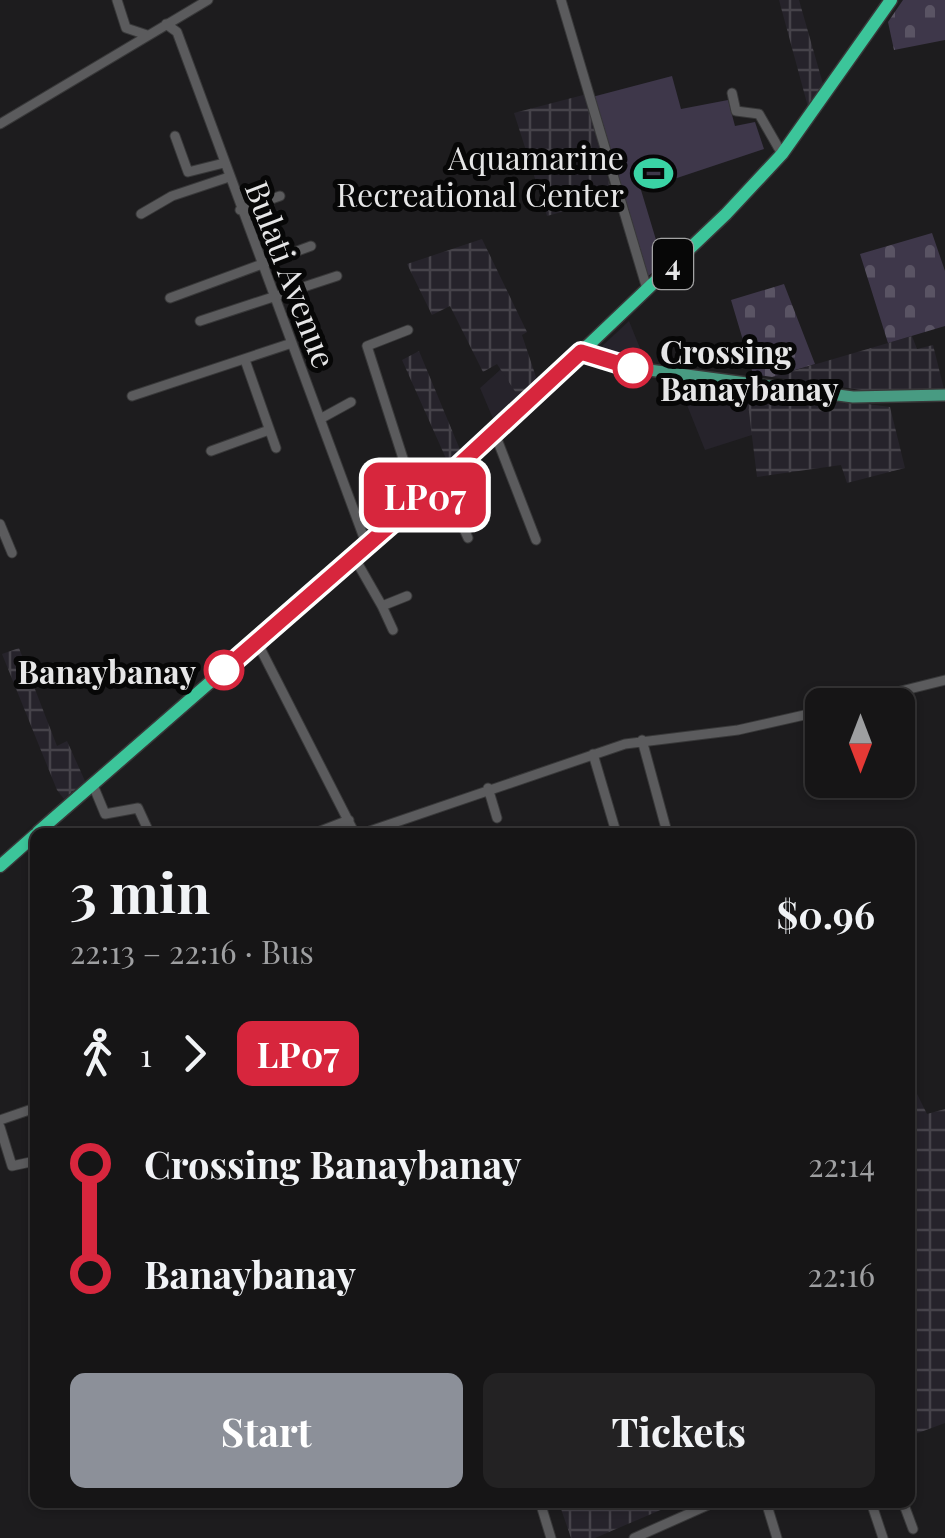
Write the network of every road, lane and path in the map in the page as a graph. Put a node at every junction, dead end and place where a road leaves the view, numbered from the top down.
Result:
1 (117, 0) edge
2 (208, 0) edge
3 (561, 0) edge
4 (891, 0) edge
5 (166, 24) junction
6 (147, 35) junction
7 (732, 93) dead end
8 (0, 124) edge
9 (175, 136) dead end
10 (782, 154) junction
11 (224, 164) junction
12 (229, 177) junction
13 (280, 196) dead end
14 (240, 210) junction
15 (141, 214) dead end
16 (311, 246) dead end
17 (262, 265) junction
18 (338, 276) dead end
19 (647, 288) junction
20 (170, 298) dead end
21 (276, 300) junction
22 (200, 322) dead end
23 (408, 330) dead end
24 (292, 343) junction
25 (581, 352) junction
26 (245, 360) junction
27 (945, 395) edge
28 (132, 396) dead end
29 (351, 402) dead end
30 (320, 419) junction
31 (269, 430) junction
32 (495, 434) junction
33 (276, 448) dead end
34 (211, 451) dead end
35 (442, 480) junction
36 (417, 502) junction
37 (0, 524) edge
38 (468, 538) dead end
39 (536, 540) dead end
40 (367, 546) junction
41 (12, 553) dead end
42 (354, 557) junction
43 (407, 596) dead end
44 (382, 606) junction
45 (393, 630) dead end
46 (257, 642) junction
47 (945, 680) edge
48 (913, 688) edge
49 (805, 715) edge
50 (642, 740) junction
51 (593, 754) junction
52 (93, 785) junction
53 (488, 788) junction
54 (497, 818) dead end
55 (44, 828) edge
56 (147, 828) edge
57 (350, 828) edge
58 (378, 828) edge
59 (615, 828) edge
60 (666, 828) edge
61 (30, 840) edge
62 (0, 866) edge
63 (30, 1110) edge
64 (0, 1120) edge
65 (0, 1128) edge
66 (30, 1162) edge
67 (542, 1508) edge
68 (702, 1508) edge
69 (768, 1508) edge
70 (873, 1508) edge
71 (906, 1508) edge
72 (913, 1529) dead end
73 (551, 1538) edge
74 (634, 1538) edge
75 (777, 1538) edge
76 (883, 1538) edge

1 - 6 street
2 - 5 street
3 - 19 street
4 - 10 highway, 4
5 - 6 street
5 - 11 street, Bulati Avenue
6 - 8 street
7 - 10 street
9 - 11 street
10 - 19 highway, 4
11 - 12 street, Bulati Avenue
12 - 14 street, Bulati Avenue
12 - 15 street
13 - 14 street
14 - 17 street, Bulati Avenue
16 - 17 street
17 - 20 street
17 - 21 street, Bulati Avenue
18 - 21 street
19 - 25 highway, 4
21 - 22 street
21 - 24 street, Bulati Avenue
23 - 36 street
24 - 26 street
24 - 30 street, Bulati Avenue
25 - 27 main road
25 - 32 highway, 4
26 - 28 street
26 - 31 street
29 - 30 street
30 - 40 street, Bulati Avenue
31 - 33 street
31 - 34 street
32 - 35 highway, 4
32 - 39 street
35 - 36 highway, 4
35 - 38 street
36 - 40 highway, 4
37 - 41 street
40 - 42 highway, 4
42 - 44 street
42 - 46 highway, 4
43 - 44 street
44 - 45 street
46 - 52 highway, 4
46 - 57 street
47 - 48 street
49 - 50 street
50 - 51 street
50 - 60 street
51 - 53 street
51 - 59 street
52 - 55 highway, 4
52 - 56 street
53 - 54 street
53 - 58 street
61 - 62 highway, 4
63 - 64 street
65 - 66 street
67 - 73 street
68 - 74 street
69 - 75 street
70 - 76 street
71 - 72 street

